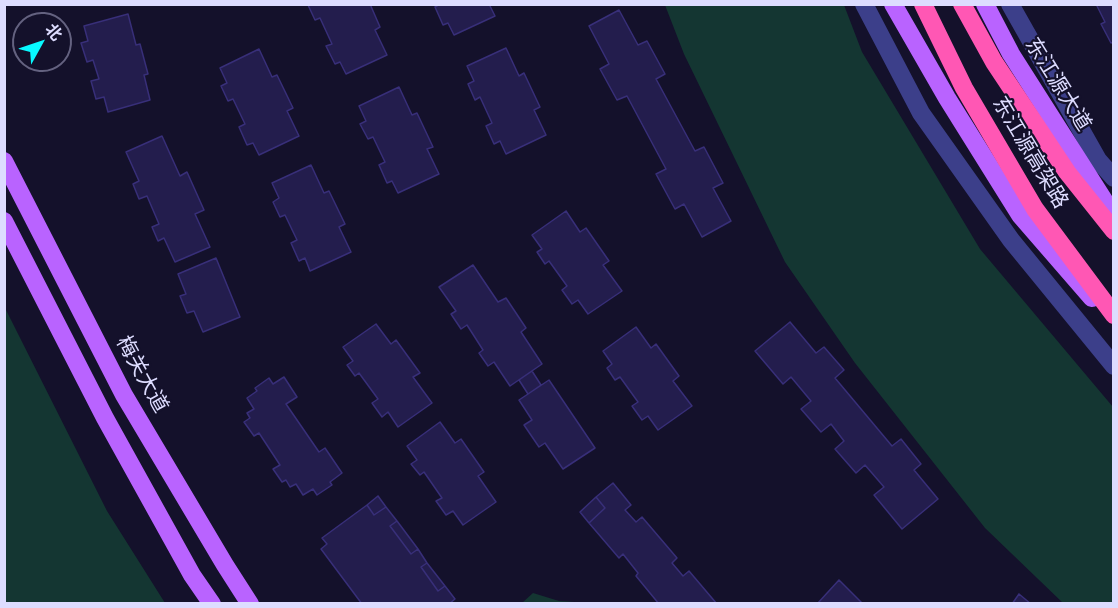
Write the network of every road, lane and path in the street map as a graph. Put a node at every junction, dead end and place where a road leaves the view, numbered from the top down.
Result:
1 (864, 4) edge
2 (893, 4) edge
3 (923, 4) edge
4 (962, 4) edge
5 (985, 4) edge
6 (1010, 4) edge
7 (4, 161) edge
8 (1113, 178) edge
9 (1113, 216) edge
10 (4, 221) edge
11 (1113, 231) edge
12 (1113, 315) edge
13 (1113, 322) edge
14 (1113, 366) edge
15 (212, 603) edge
16 (250, 603) edge

1 - 14 street
2 - 13 main road
3 - 12 highway, 东江源高架路
4 - 11 highway, 东江源高架路
5 - 9 main road, 东江源大道
6 - 8 street
7 - 16 main road, 梅关大道
10 - 15 main road

